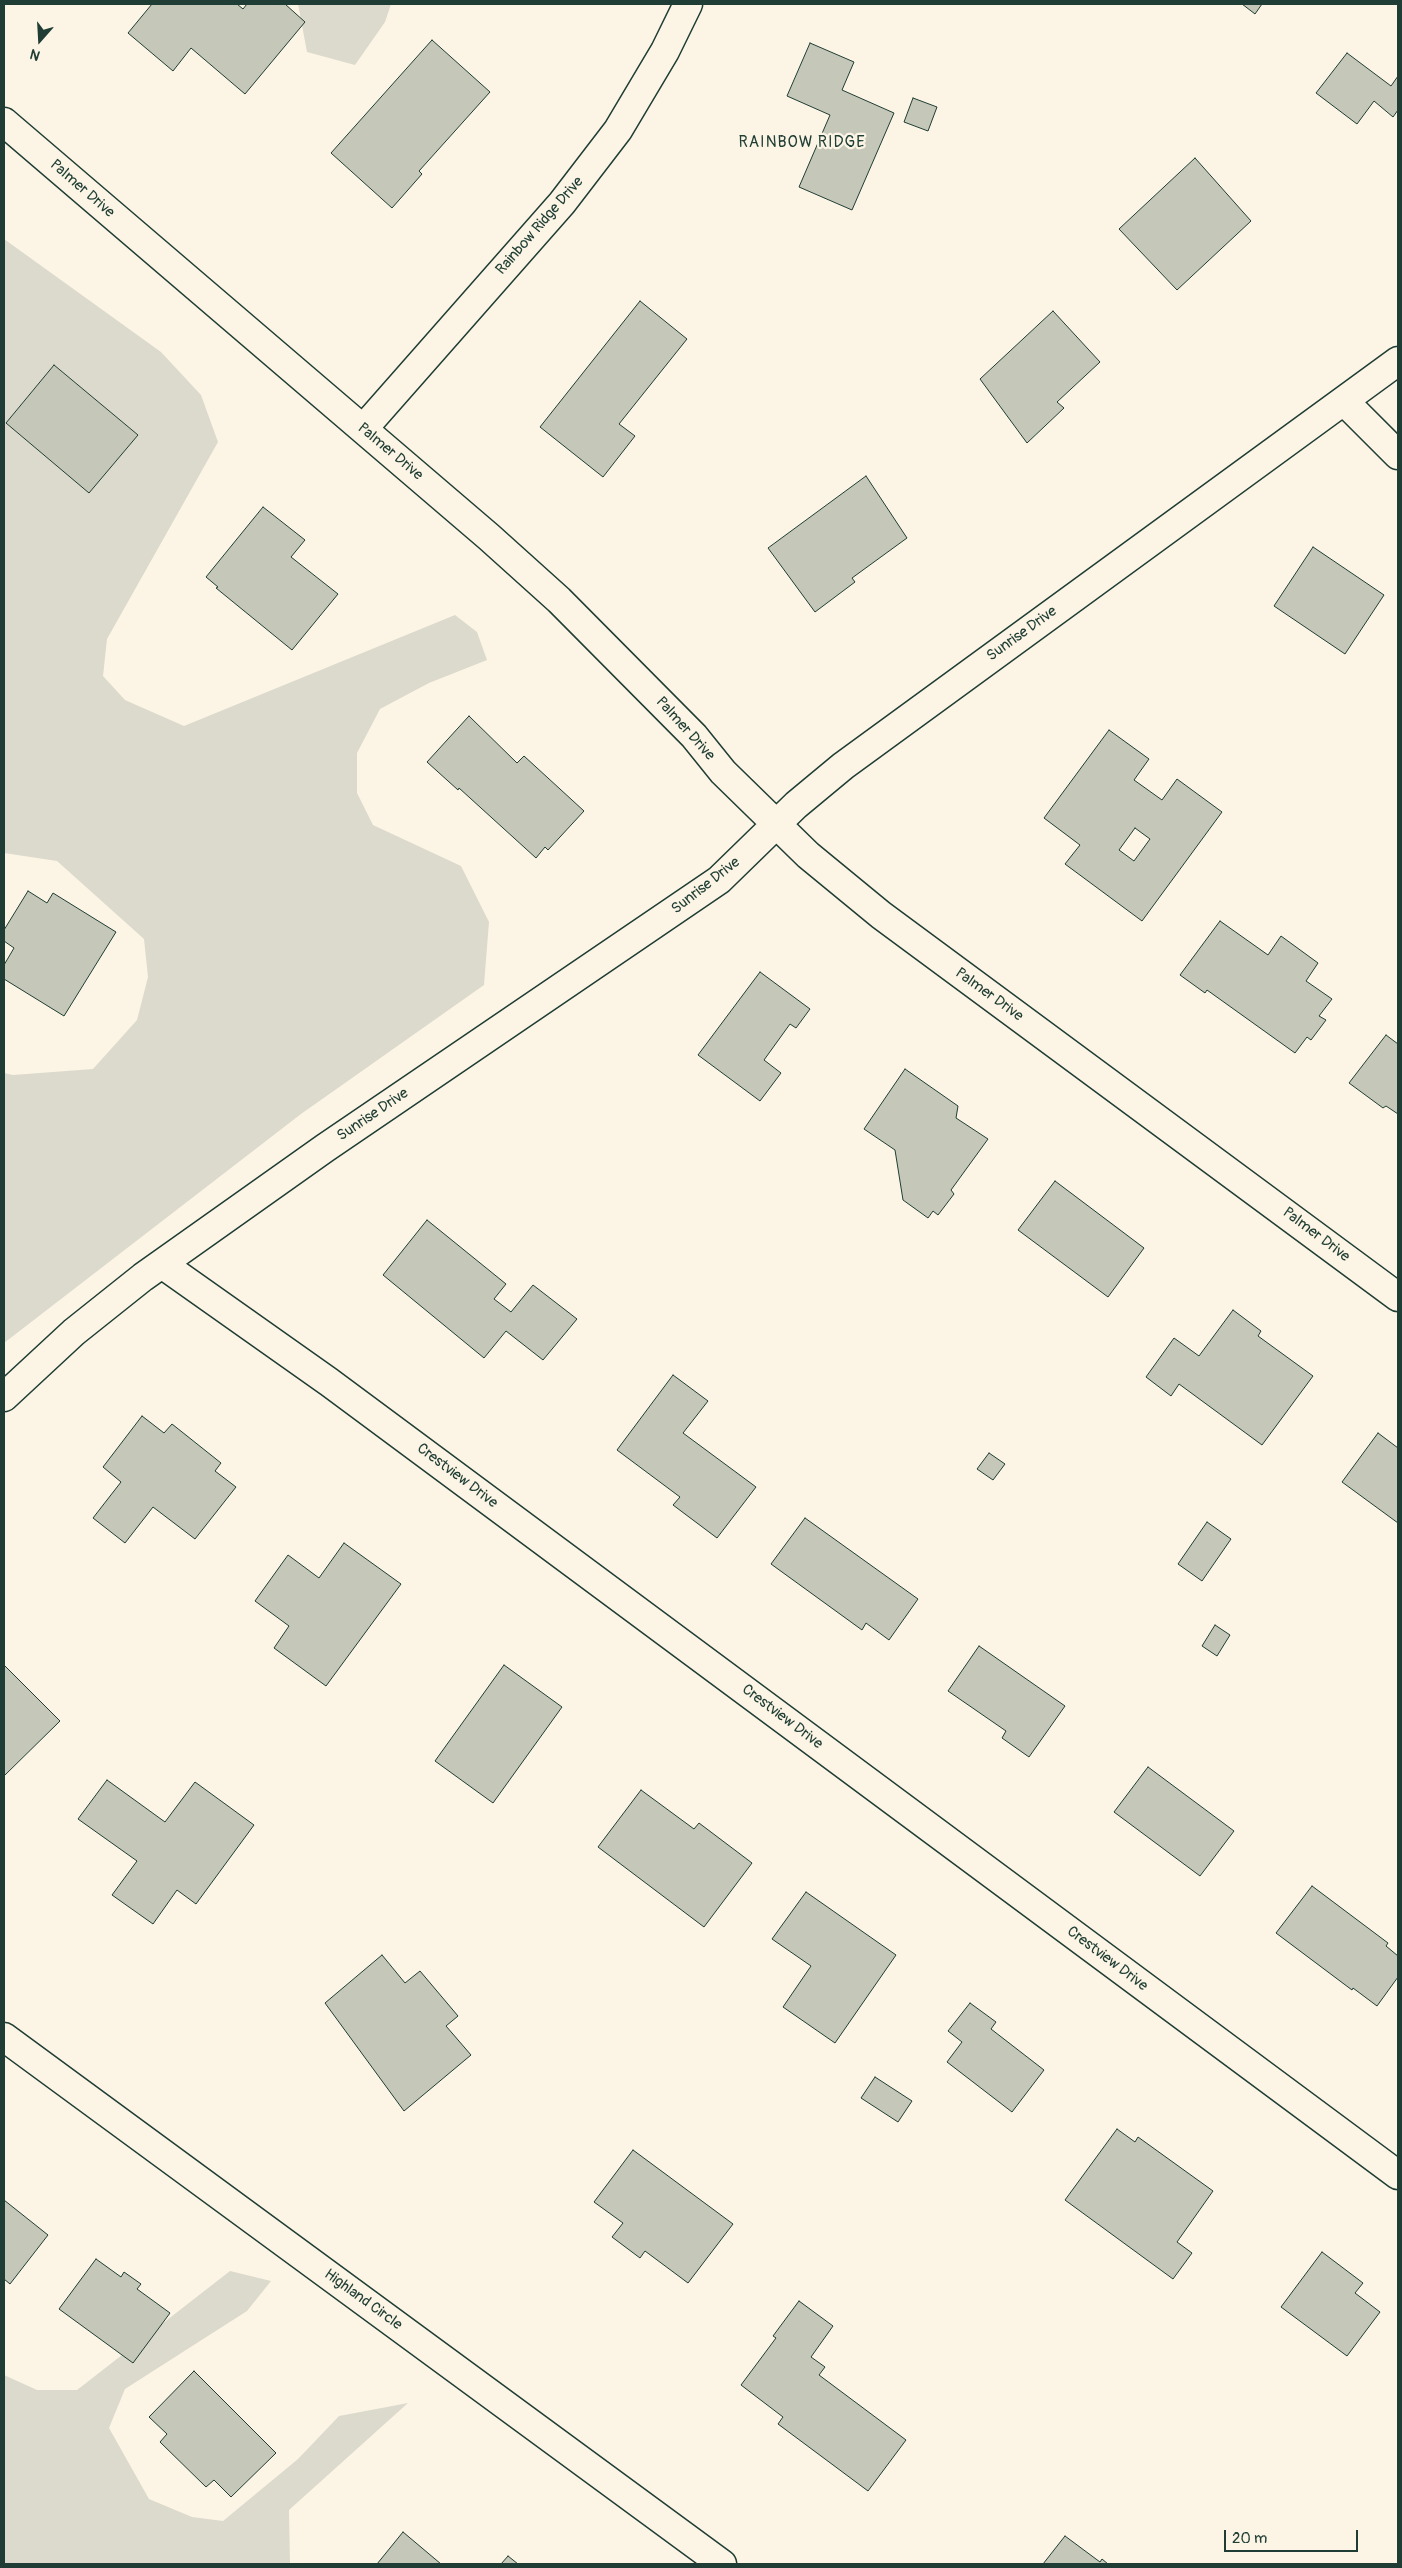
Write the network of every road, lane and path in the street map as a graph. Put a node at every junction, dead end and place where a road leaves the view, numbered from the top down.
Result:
1 (688, 4) edge
2 (4, 122) edge
3 (1398, 361) edge
4 (1344, 401) junction
5 (363, 429) junction
6 (1398, 455) edge
7 (777, 826) junction
8 (162, 1264) junction
9 (1398, 1297) edge
10 (4, 1397) edge
11 (4, 2037) edge
12 (1398, 2175) edge
13 (722, 2564) edge

1 - 5 street, Rainbow Ridge Drive
2 - 5 street, Palmer Drive
3 - 4 street, Sunrise Drive
4 - 6 street
4 - 7 street, Sunrise Drive
5 - 7 street, Palmer Drive
7 - 8 street, Sunrise Drive
7 - 9 street, Palmer Drive
8 - 10 street, Sunrise Drive
8 - 12 street, Crestview Drive
11 - 13 street, Highland Circle

